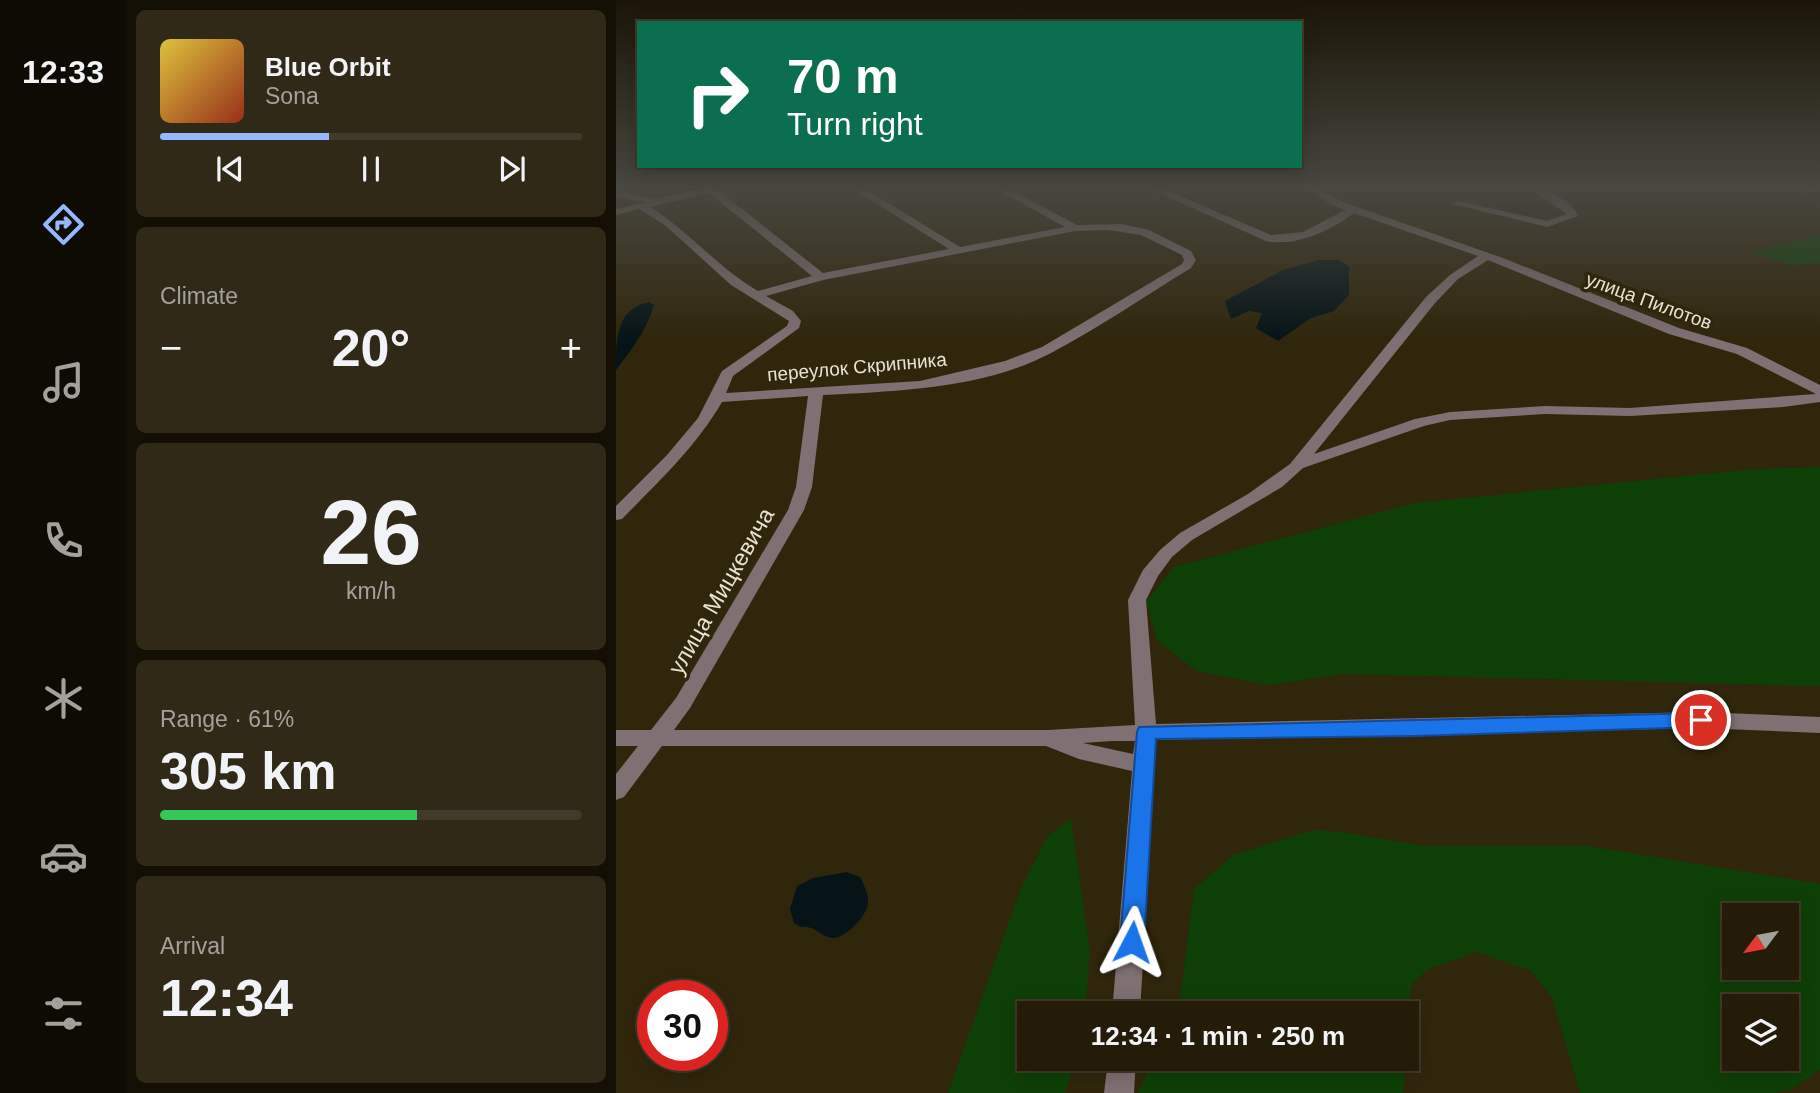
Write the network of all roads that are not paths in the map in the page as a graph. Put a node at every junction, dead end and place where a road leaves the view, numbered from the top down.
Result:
1 (685, 238) edge
2 (775, 238) edge
3 (938, 238) edge
4 (1022, 238) edge
5 (1156, 238) edge
6 (1270, 238) edge
7 (1290, 238) edge
8 (1436, 238) edge
9 (958, 250) junction
10 (1487, 256) junction
11 (821, 276) junction
12 (757, 295) junction
13 (1820, 391) edge
14 (816, 393) junction
15 (717, 398) junction
16 (1820, 398) edge
17 (1298, 465) junction
18 (616, 515) edge
19 (1820, 725) edge
20 (1146, 732) junction
21 (657, 736) junction
22 (1048, 737) junction
23 (616, 738) edge
24 (1144, 765) junction
25 (616, 790) edge
26 (1127, 1001) edge
27 (1121, 1071) edge
28 (1119, 1093) edge

1 - 12 street
2 - 11 street
3 - 9 street
4 - 9 street, переулок Скрипника
5 - 14 street, переулок Скрипника
6 - 7 street
8 - 10 street, улица Пилотов
9 - 11 street, переулок Скрипника
10 - 13 street, улица Пилотов
10 - 17 street
11 - 12 street, переулок Скрипника
12 - 15 street
14 - 15 street, переулок Скрипника
14 - 21 street, улица Мицкевича
15 - 18 street
16 - 17 street
17 - 20 street
19 - 20 street
20 - 22 street
20 - 24 street
21 - 22 street
21 - 23 street
21 - 25 street, улица Мицкевича
22 - 24 street
24 - 26 street
27 - 28 street

